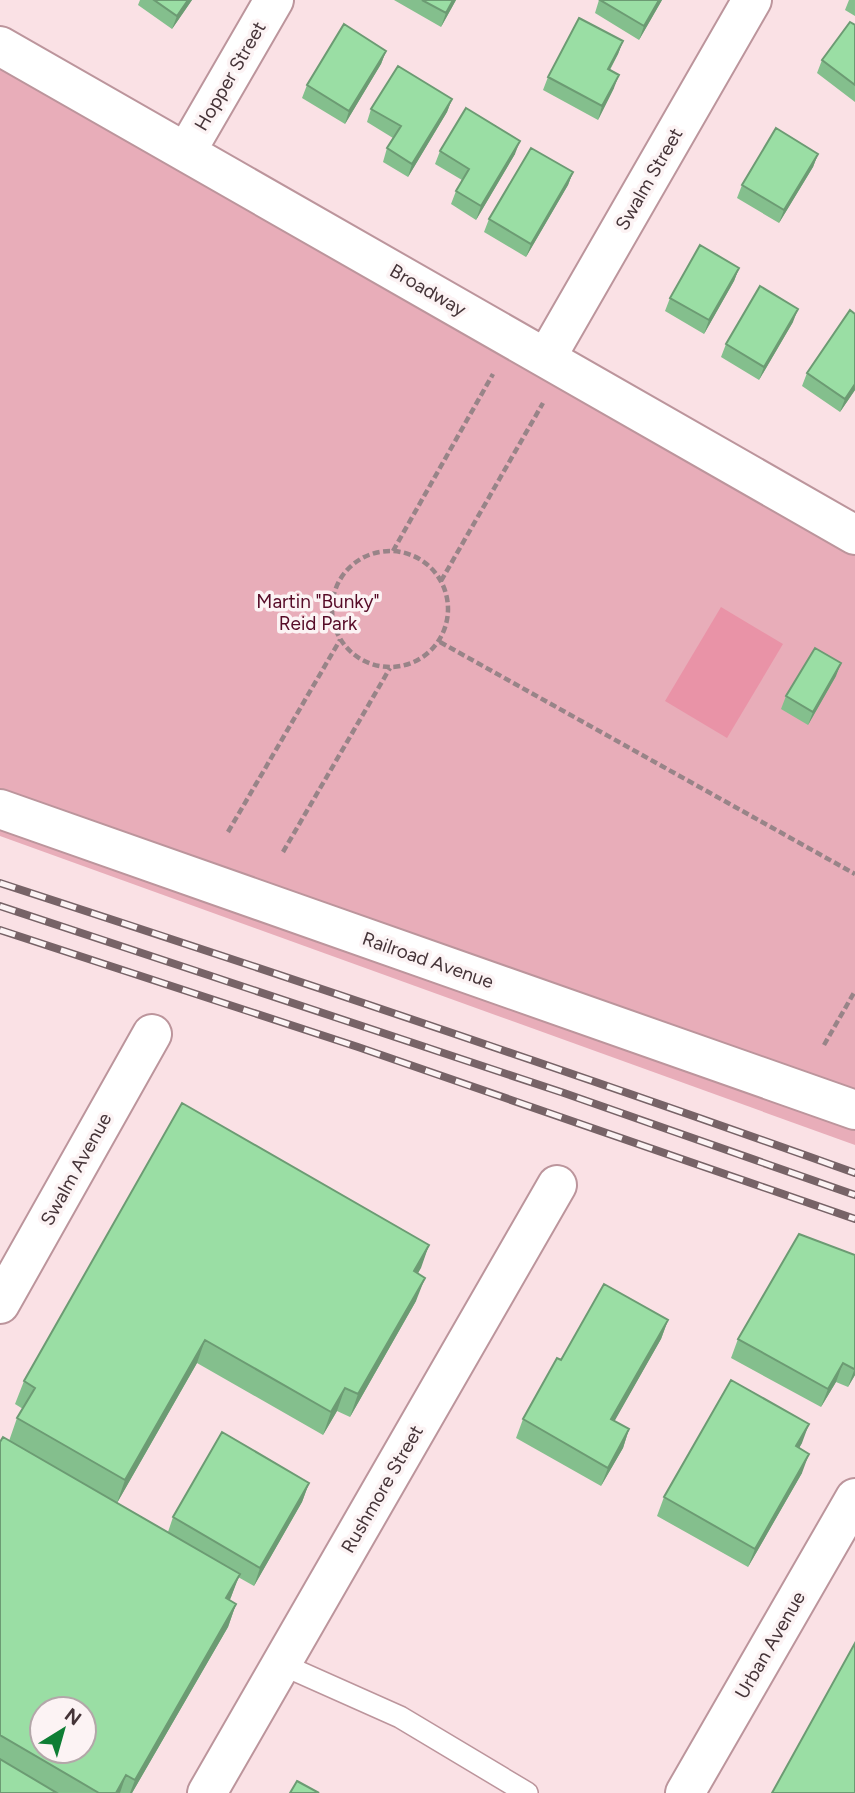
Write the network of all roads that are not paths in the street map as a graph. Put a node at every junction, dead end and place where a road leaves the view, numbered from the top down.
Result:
1 (274, 0) edge
2 (752, 0) edge
3 (0, 46) edge
4 (186, 152) junction
5 (547, 358) junction
6 (855, 535) edge
7 (0, 809) edge
8 (152, 1034) dead end
9 (855, 1111) edge
10 (557, 1185) dead end
11 (0, 1304) edge
12 (855, 1498) edge
13 (281, 1664) junction
14 (207, 1793) edge
15 (527, 1793) edge
16 (685, 1793) edge

1 - 4 street, Hopper Street
2 - 5 street, Swalm Street
3 - 4 street, Broadway
4 - 5 street, Broadway
5 - 6 street, Broadway
7 - 9 street, Railroad Avenue
8 - 11 street, Swalm Avenue
10 - 13 street, Rushmore Street
12 - 16 street, Urban Avenue
13 - 14 street, Rushmore Street
13 - 15 lane

